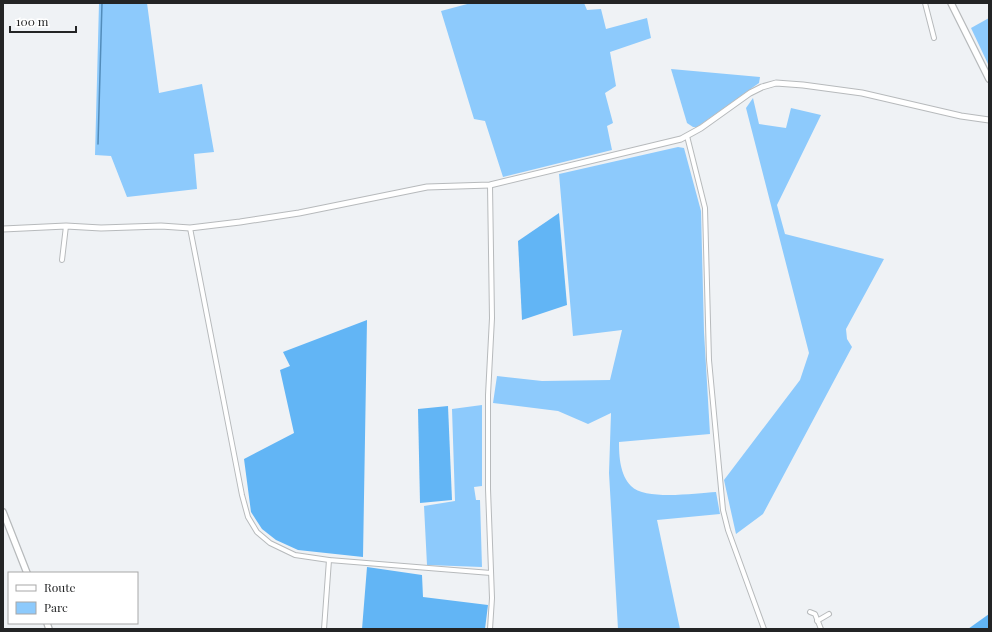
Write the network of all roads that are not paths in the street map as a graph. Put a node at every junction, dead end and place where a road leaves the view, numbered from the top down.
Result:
1 (925, 3) edge
2 (951, 3) edge
3 (934, 38) dead end
4 (983, 69) junction
5 (989, 79) edge
6 (989, 85) edge
7 (989, 120) edge
8 (687, 136) junction
9 (490, 185) junction
10 (66, 226) junction
11 (190, 228) junction
12 (3, 229) edge
13 (62, 260) dead end
14 (3, 512) edge
15 (329, 560) junction
16 (27, 572) edge
17 (491, 573) junction
18 (810, 612) dead end
19 (829, 614) dead end
20 (817, 621) junction
21 (324, 629) edge
22 (490, 629) edge
23 (764, 629) edge
24 (821, 629) edge

1 - 3 street
2 - 4 main road
4 - 5 main road
4 - 6 main road
7 - 8 street
8 - 9 street
8 - 23 street
9 - 11 street
9 - 17 street
10 - 11 street
10 - 12 street
10 - 13 street
11 - 15 street
14 - 16 main road
15 - 17 street
15 - 21 street
17 - 22 street
18 - 20 street
19 - 20 street
20 - 24 street

